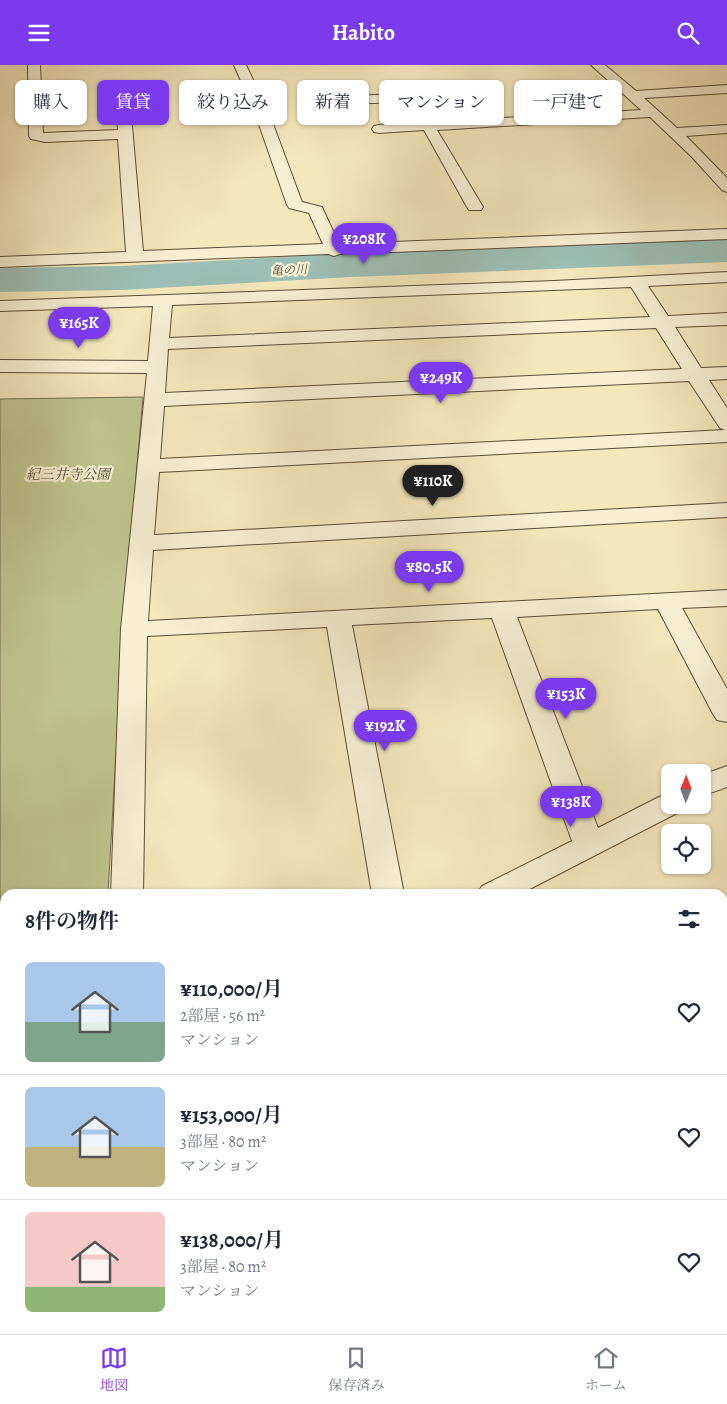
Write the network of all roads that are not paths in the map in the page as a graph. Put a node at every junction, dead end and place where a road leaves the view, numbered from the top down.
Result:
1 (34, 65) edge
2 (240, 65) edge
3 (597, 65) edge
4 (727, 89) edge
5 (634, 95) junction
6 (369, 99) edge
7 (727, 102) edge
8 (650, 109) junction
9 (124, 125) edge
10 (428, 126) junction
11 (379, 129) dead end
12 (727, 129) edge
13 (675, 132) junction
14 (125, 134) junction
15 (701, 157) junction
16 (718, 157) dead end
17 (727, 187) edge
18 (475, 207) dead end
19 (727, 234) edge
20 (334, 251) junction
21 (135, 258) junction
22 (0, 262) edge
23 (727, 269) edge
24 (727, 277) edge
25 (636, 281) junction
26 (0, 292) edge
27 (163, 300) junction
28 (0, 305) edge
29 (727, 319) edge
30 (662, 322) junction
31 (159, 344) junction
32 (0, 366) edge
33 (157, 367) junction
34 (727, 373) edge
35 (696, 375) junction
36 (154, 400) junction
37 (727, 424) edge
38 (727, 436) edge
39 (148, 466) junction
40 (727, 510) edge
41 (142, 543) junction
42 (727, 598) edge
43 (666, 601) junction
44 (502, 610) junction
45 (338, 618) junction
46 (134, 629) junction
47 (727, 714) edge
48 (727, 775) edge
49 (711, 783) edge
50 (661, 809) edge
51 (589, 845) junction
52 (127, 889) edge
53 (387, 889) edge
54 (503, 889) edge

1 - 14 street
2 - 20 street
3 - 5 street
4 - 5 street
5 - 8 street
6 - 10 street
7 - 8 street
8 - 10 street
8 - 13 street
9 - 14 street
10 - 11 street
10 - 18 street
12 - 13 street
13 - 15 street
14 - 21 street
15 - 16 street
15 - 17 street
19 - 20 street
20 - 21 street
21 - 22 street
23 - 25 street
23 - 26 street
24 - 25 street
25 - 27 street
25 - 30 street
27 - 28 street
27 - 31 street
29 - 30 street
30 - 31 street
30 - 35 street
31 - 33 street
32 - 33 street
33 - 36 street
34 - 35 street
35 - 36 street
35 - 37 street
36 - 39 street
38 - 39 street
39 - 41 street
40 - 41 street
41 - 46 street
42 - 43 street
43 - 44 street
43 - 47 street
44 - 45 street
44 - 51 street
45 - 46 street
45 - 53 street
46 - 52 street
48 - 49 street
50 - 51 street
51 - 54 street

